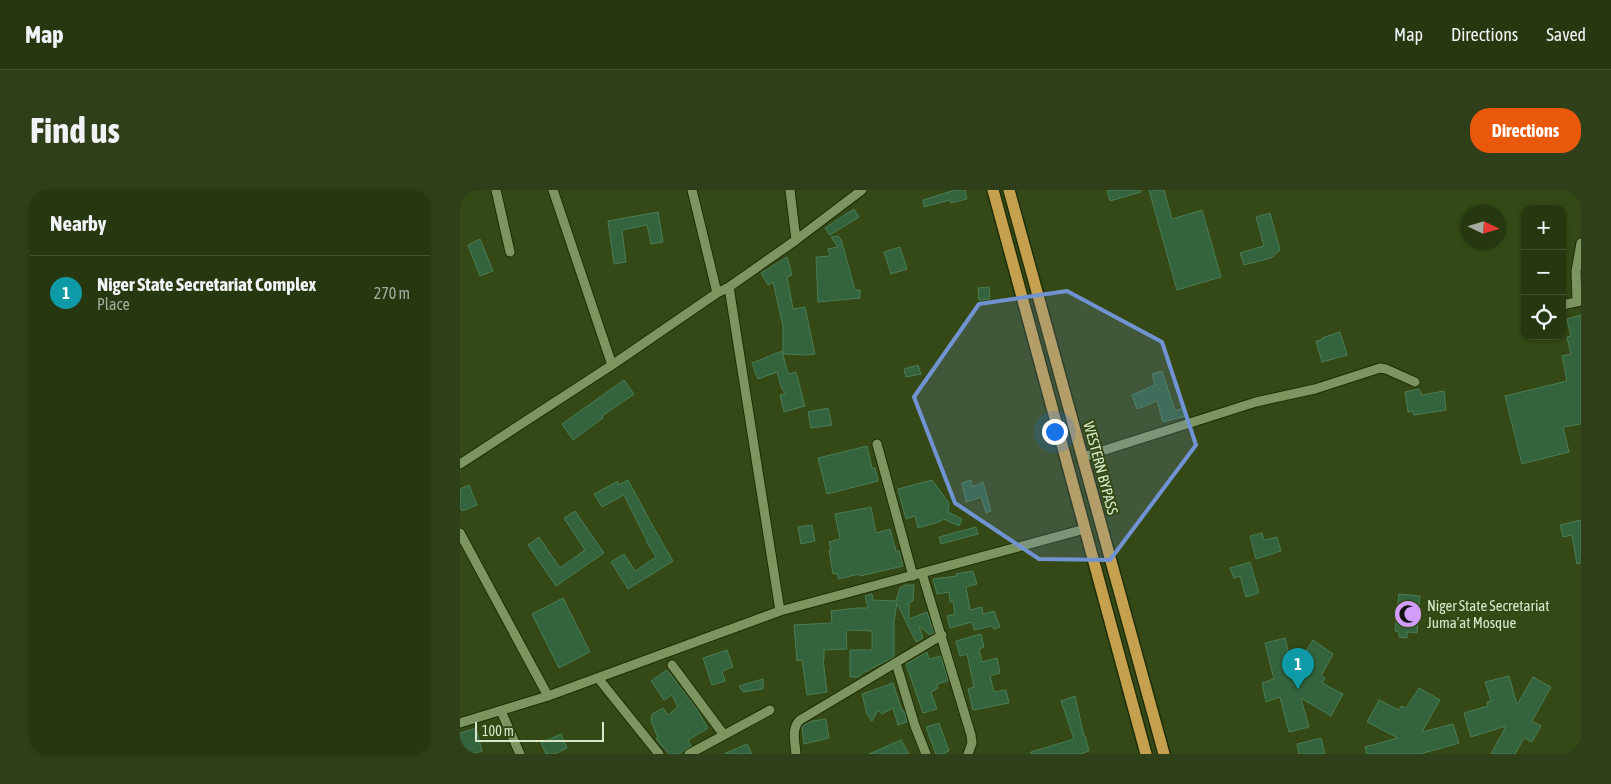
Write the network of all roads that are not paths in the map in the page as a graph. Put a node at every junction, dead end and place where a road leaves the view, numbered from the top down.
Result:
1 (496, 190) edge
2 (553, 190) edge
3 (692, 190) edge
4 (790, 190) edge
5 (862, 190) edge
6 (993, 190) edge
7 (1009, 190) edge
8 (796, 240) junction
9 (1581, 243) edge
10 (510, 252) dead end
11 (729, 287) junction
12 (717, 293) junction
13 (1579, 301) edge
14 (1566, 304) edge
15 (612, 365) junction
16 (1415, 382) dead end
17 (877, 444) dead end
18 (1083, 458) junction
19 (460, 464) edge
20 (1085, 529) junction
21 (461, 536) edge
22 (922, 573) junction
23 (913, 576) junction
24 (780, 611) junction
25 (942, 635) junction
26 (896, 663) junction
27 (672, 665) dead end
28 (598, 678) junction
29 (548, 696) junction
30 (770, 710) dead end
31 (501, 711) junction
32 (460, 723) edge
33 (724, 735) junction
34 (520, 754) edge
35 (659, 754) edge
36 (689, 754) edge
37 (796, 754) edge
38 (926, 754) edge
39 (968, 754) edge
40 (1146, 754) edge
41 (1164, 754) edge

1 - 10 street
2 - 15 street
3 - 12 street
4 - 8 street
5 - 8 street
6 - 20 main road, WESTERN BYPASS
7 - 18 main road, WESTERN BYPASS
8 - 11 street
9 - 13 street
11 - 12 street
11 - 24 street
12 - 15 street
13 - 14 street
15 - 19 street
16 - 18 street
17 - 23 street
18 - 41 main road, WESTERN BYPASS
20 - 22 street
20 - 40 main road, WESTERN BYPASS
21 - 29 street
22 - 23 street
22 - 25 street
23 - 24 street
24 - 28 street
25 - 26 street
25 - 39 street
26 - 37 street
26 - 38 street
27 - 33 street
28 - 29 street
28 - 35 street
29 - 31 street
30 - 33 street
31 - 32 street
31 - 34 street
33 - 36 street

